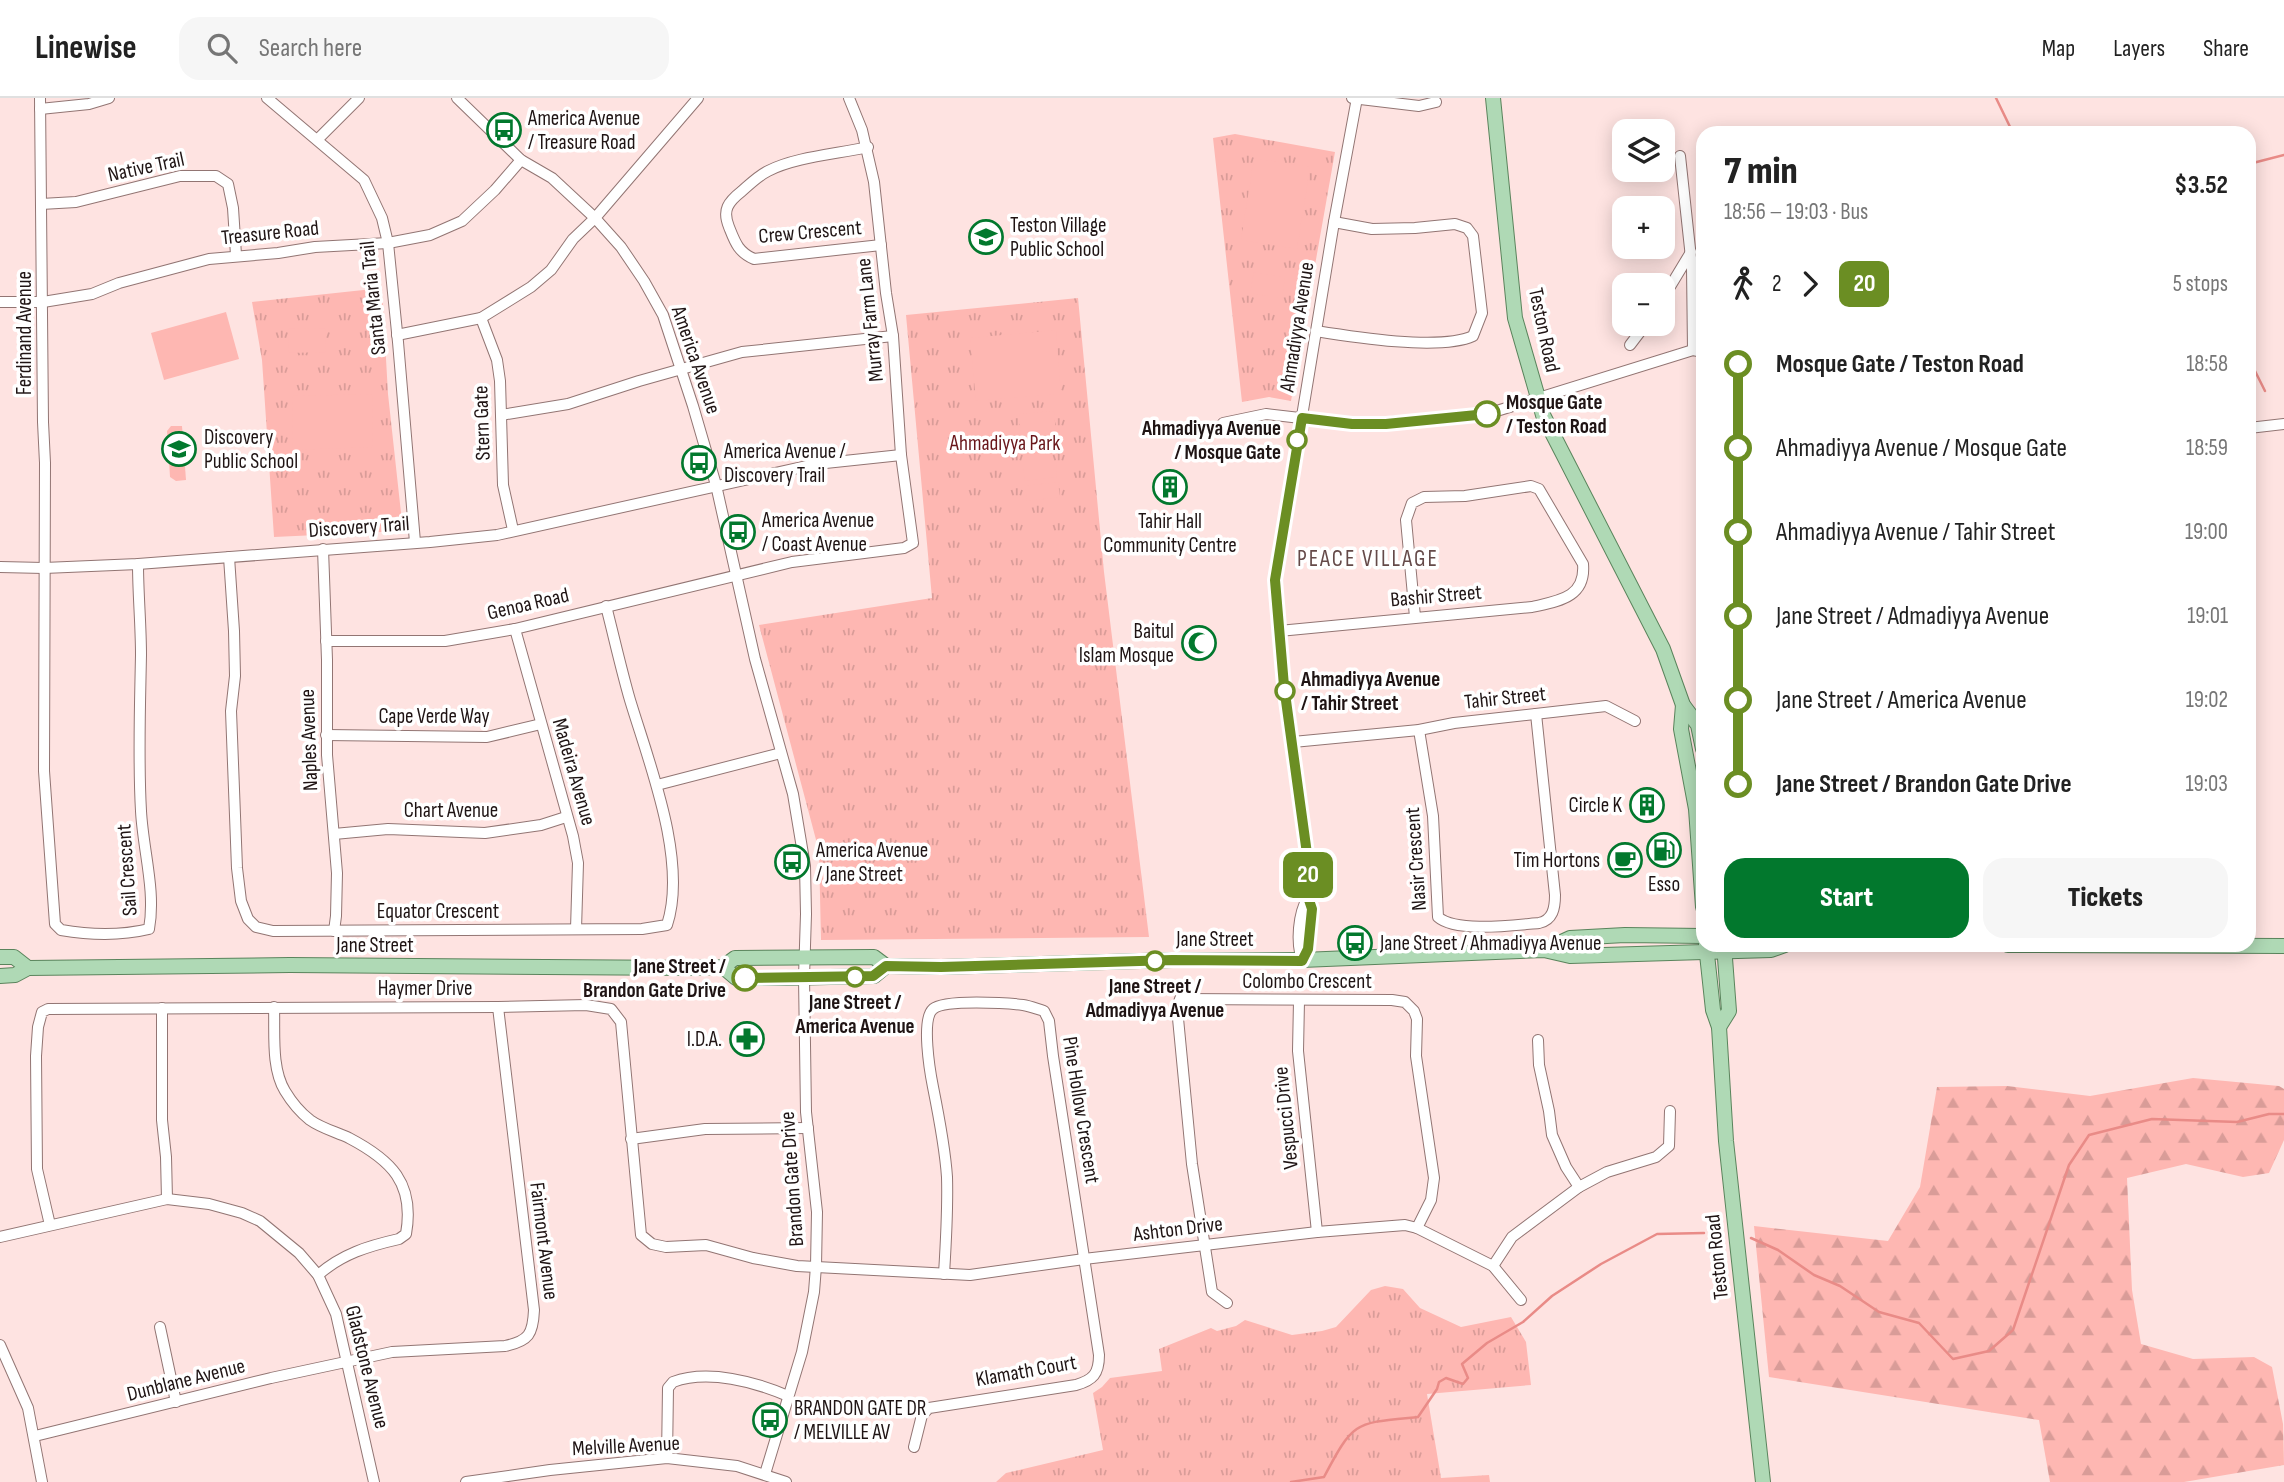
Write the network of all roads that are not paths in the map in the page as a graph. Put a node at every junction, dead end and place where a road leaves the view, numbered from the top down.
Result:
1 (109, 98) edge
2 (267, 98) edge
3 (359, 98) edge
4 (457, 98) edge
5 (698, 98) edge
6 (849, 98) edge
7 (1355, 98) edge
8 (1493, 98) edge
9 (1436, 102) dead end
10 (40, 104) edge
11 (318, 139) junction
12 (868, 148) junction
13 (1680, 156) dead end
14 (521, 160) junction
15 (41, 204) junction
16 (595, 218) junction
17 (1334, 222) junction
18 (388, 243) junction
19 (881, 245) junction
20 (1691, 252) junction
21 (236, 255) junction
22 (1675, 278) edge
23 (0, 302) edge
24 (43, 302) junction
25 (481, 318) junction
26 (1696, 326) edge
27 (1316, 331) junction
28 (397, 335) junction
29 (893, 336) junction
30 (1637, 336) edge
31 (1630, 345) dead end
32 (1696, 352) edge
33 (681, 370) junction
34 (1538, 397) junction
35 (501, 415) junction
36 (1302, 418) junction
37 (1223, 423) dead end
38 (2284, 424) edge
39 (2256, 427) edge
40 (901, 455) junction
41 (716, 485) junction
42 (513, 530) junction
43 (415, 542) junction
44 (913, 543) joint
45 (323, 549) junction
46 (229, 557) junction
47 (138, 564) junction
48 (0, 567) edge
49 (44, 568) junction
50 (735, 578) junction
51 (606, 606) junction
52 (1415, 617) junction
53 (516, 629) junction
54 (1279, 631) junction
55 (326, 641) junction
56 (1683, 705) junction
57 (1536, 714) junction
58 (1635, 721) dead end
59 (1696, 722) edge
60 (541, 724) junction
61 (1419, 730) junction
62 (326, 735) junction
63 (1293, 742) junction
64 (781, 753) junction
65 (657, 785) junction
66 (1696, 808) edge
67 (566, 817) junction
68 (334, 834) junction
69 (576, 929) junction
70 (334, 931) junction
71 (1696, 936) edge
72 (2256, 946) edge
73 (2284, 946) edge
74 (1696, 949) edge
75 (1544, 950) junction
76 (1706, 952) edge
77 (1724, 952) edge
78 (0, 957) edge
79 (804, 958) junction
80 (1302, 961) junction
81 (886, 966) junction
82 (723, 967) junction
83 (28, 968) junction
84 (0, 976) edge
85 (804, 977) junction
86 (1299, 1001) junction
87 (274, 1007) junction
88 (498, 1007) junction
89 (162, 1008) junction
90 (1719, 1027) junction
91 (1538, 1040) dead end
92 (1670, 1111) dead end
93 (808, 1128) junction
94 (631, 1139) junction
95 (1579, 1187) junction
96 (167, 1199) junction
97 (50, 1225) junction
98 (1417, 1228) junction
99 (1317, 1231) junction
100 (0, 1237) edge
101 (1205, 1245) junction
102 (1084, 1259) junction
103 (816, 1266) junction
104 (1493, 1266) junction
105 (944, 1274) junction
106 (318, 1275) junction
107 (1521, 1300) dead end
108 (1227, 1303) dead end
109 (160, 1327) dead end
110 (0, 1345) edge
111 (347, 1363) junction
112 (789, 1396) junction
113 (176, 1402) junction
114 (35, 1436) junction
115 (914, 1447) dead end
116 (667, 1458) junction
117 (765, 1474) junction
118 (43, 1482) edge
119 (374, 1482) edge
120 (466, 1482) edge
121 (786, 1482) edge
122 (1763, 1482) edge

1 - 10 street
2 - 11 street, Santa Maria Trail
3 - 11 street
4 - 14 street, America Avenue
5 - 16 street
6 - 12 street, Murray Farm Lane
7 - 9 street
7 - 17 street, Ahmadiyya Avenue
8 - 34 main road, Teston Road
10 - 15 street, Ferdinand Avenue
11 - 18 street, Santa Maria Trail
12 - 19 street, Murray Farm Lane
12 - 19 street, Crew Crescent
13 - 20 street
14 - 16 street, America Avenue
14 - 18 street, Treasure Road
15 - 21 street, Native Trail
15 - 24 street, Ferdinand Avenue
16 - 25 street
16 - 33 street, America Avenue
17 - 27 street, Ahmadiyya Avenue
17 - 27 street
18 - 21 street, Treasure Road
18 - 28 street, Santa Maria Trail
19 - 29 street, Murray Farm Lane
20 - 22 street
20 - 26 street
21 - 24 street, Treasure Road
23 - 24 street, Treasure Road
24 - 49 street, Ferdinand Avenue
25 - 28 street
25 - 35 street, Stern Gate
27 - 36 street, Ahmadiyya Avenue
28 - 43 street, Santa Maria Trail
29 - 33 street
29 - 40 street, Murray Farm Lane
30 - 31 street
32 - 34 street
33 - 35 street
33 - 41 street, America Avenue
34 - 36 street
34 - 56 main road, Teston Road
35 - 42 street, Stern Gate
36 - 37 street
36 - 54 street, Ahmadiyya Avenue
38 - 39 street
40 - 41 street, Discovery Trail
40 - 44 street, Murray Farm Lane
41 - 42 street, Discovery Trail
41 - 50 street, America Avenue
42 - 43 street, Discovery Trail
43 - 45 street, Discovery Trail
44 - 50 street, Genoa Road
45 - 46 street, Discovery Trail
45 - 55 street, Naples Avenue
46 - 47 street, Discovery Trail
46 - 70 street, Equator Crescent
47 - 49 street, Discovery Trail
47 - 49 street, Sail Crescent
48 - 49 street, Discovery Trail
50 - 51 street, Genoa Road
50 - 64 street, America Avenue
51 - 53 street, Genoa Road
51 - 65 street, Equator Crescent
52 - 52 street, Bashir Street
52 - 54 street, Bashir Street
53 - 55 street, Genoa Road
53 - 60 street, Madeira Avenue
54 - 63 street, Ahmadiyya Avenue
55 - 62 street, Naples Avenue
56 - 59 main road, Teston Road
56 - 66 main road, Teston Road
57 - 58 street, Tahir Street
57 - 61 street, Tahir Street
57 - 61 street, Nasir Crescent
60 - 62 street, Cape Verde Way
60 - 67 street, Madeira Avenue
61 - 63 street, Tahir Street
62 - 68 street, Naples Avenue
63 - 80 street, Ahmadiyya Avenue
64 - 65 street
64 - 79 street, America Avenue
65 - 69 street, Equator Crescent
67 - 68 street, Chart Avenue
67 - 69 street, Madeira Avenue
68 - 70 street, Naples Avenue
69 - 70 street, Equator Crescent
71 - 75 main road, Jane Street
72 - 73 main road
74 - 75 main road, Jane Street
75 - 80 main road, Jane Street
76 - 90 main road, Teston Road
77 - 90 main road, Teston Road
78 - 83 main road, Jane Street
79 - 81 main road, Jane Street
79 - 82 main road, Jane Street
79 - 85 street, Brandon Gate Drive
80 - 81 main road, Jane Street
81 - 85 main road, Jane Street
82 - 83 main road, Jane Street
82 - 85 main road, Jane Street
83 - 84 main road, Jane Street
85 - 93 street, Brandon Gate Drive
86 - 98 street, Colombo Crescent
86 - 99 street, Vespucci Drive
86 - 101 street, Colombo Crescent
87 - 88 street, Haymer Drive
87 - 89 street, Haymer Drive
87 - 106 street
88 - 94 street, Haymer Drive
88 - 111 street, Fairmont Avenue
89 - 96 street
89 - 97 street, Haymer Drive
90 - 122 main road, Teston Road
91 - 95 street
92 - 95 street
93 - 94 street
93 - 103 street, Brandon Gate Drive
94 - 103 street, Haymer Drive
95 - 104 street
96 - 97 street, Gladstone Avenue
96 - 106 street, Gladstone Avenue
97 - 100 street, Gladstone Avenue
98 - 99 street, Ashton Drive
98 - 104 street, Ashton Drive
99 - 101 street, Ashton Drive
101 - 102 street, Ashton Drive
101 - 108 street
102 - 105 street, Ashton Drive
102 - 105 street, Pine Hollow Crescent
102 - 115 street, Klamath Court
103 - 105 street, Ashton Drive
103 - 112 street, Brandon Gate Drive
104 - 107 street, Ashton Drive
106 - 111 street, Gladstone Avenue
109 - 113 street
110 - 114 street
111 - 113 street, Dunblane Avenue
111 - 119 street, Gladstone Avenue
112 - 116 street
112 - 117 street, Brandon Gate Drive
113 - 114 street, Dunblane Avenue
114 - 118 street
116 - 117 street, Melville Avenue
116 - 120 street, Melville Avenue
117 - 121 street, Melville Avenue

